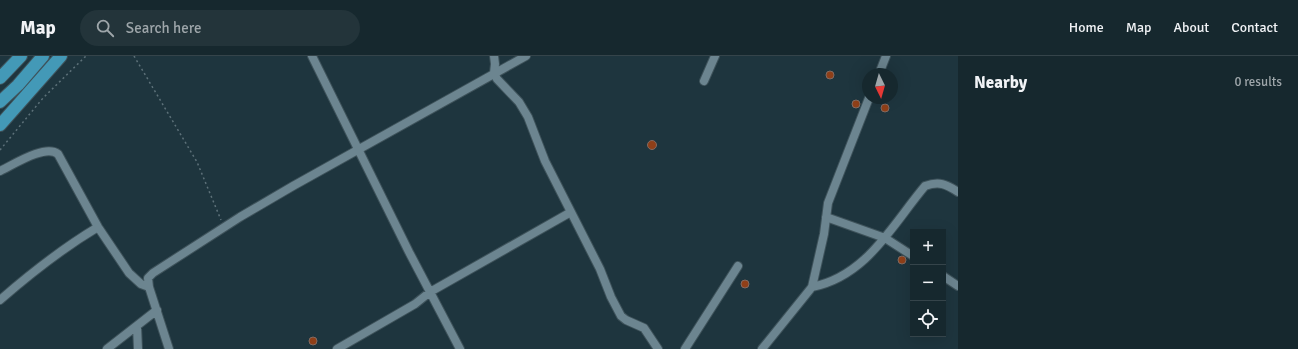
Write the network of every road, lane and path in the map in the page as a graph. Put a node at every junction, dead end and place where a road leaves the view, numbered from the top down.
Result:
1 (21, 56) edge
2 (43, 56) edge
3 (61, 56) edge
4 (86, 56) edge
5 (134, 56) edge
6 (312, 56) edge
7 (494, 56) edge
8 (526, 56) edge
9 (715, 56) edge
10 (886, 56) edge
11 (881, 68) edge
12 (494, 73) junction
13 (0, 78) edge
14 (704, 81) dead end
15 (0, 102) edge
16 (867, 104) edge
17 (0, 125) edge
18 (358, 149) junction
19 (0, 150) edge
20 (0, 171) edge
21 (958, 192) edge
22 (572, 212) junction
23 (826, 217) junction
24 (98, 227) junction
25 (224, 227) junction
26 (885, 238) junction
27 (910, 254) edge
28 (738, 266) dead end
29 (946, 278) edge
30 (812, 286) junction
31 (958, 286) edge
32 (149, 287) junction
33 (430, 292) junction
34 (0, 300) edge
35 (157, 310) junction
36 (137, 326) junction
37 (107, 349) edge
38 (138, 349) edge
39 (169, 349) edge
40 (337, 349) edge
41 (460, 349) edge
42 (658, 349) edge
43 (685, 349) edge
44 (762, 349) edge

1 - 13 main road
2 - 15 main road
3 - 17 main road
4 - 19 path
5 - 25 path
6 - 18 street
7 - 12 street
8 - 12 street
9 - 14 street
10 - 11 street
12 - 18 street
12 - 22 street
16 - 23 street
18 - 25 street
18 - 33 street
20 - 24 street
21 - 26 street
22 - 33 street
22 - 42 street
23 - 26 street
23 - 30 street
24 - 32 street
24 - 34 street
25 - 32 street
26 - 27 street
26 - 30 street
28 - 43 street
29 - 31 street
30 - 44 street
32 - 35 street
33 - 40 street
33 - 41 street
35 - 36 street
35 - 39 street
36 - 37 street
36 - 38 street

